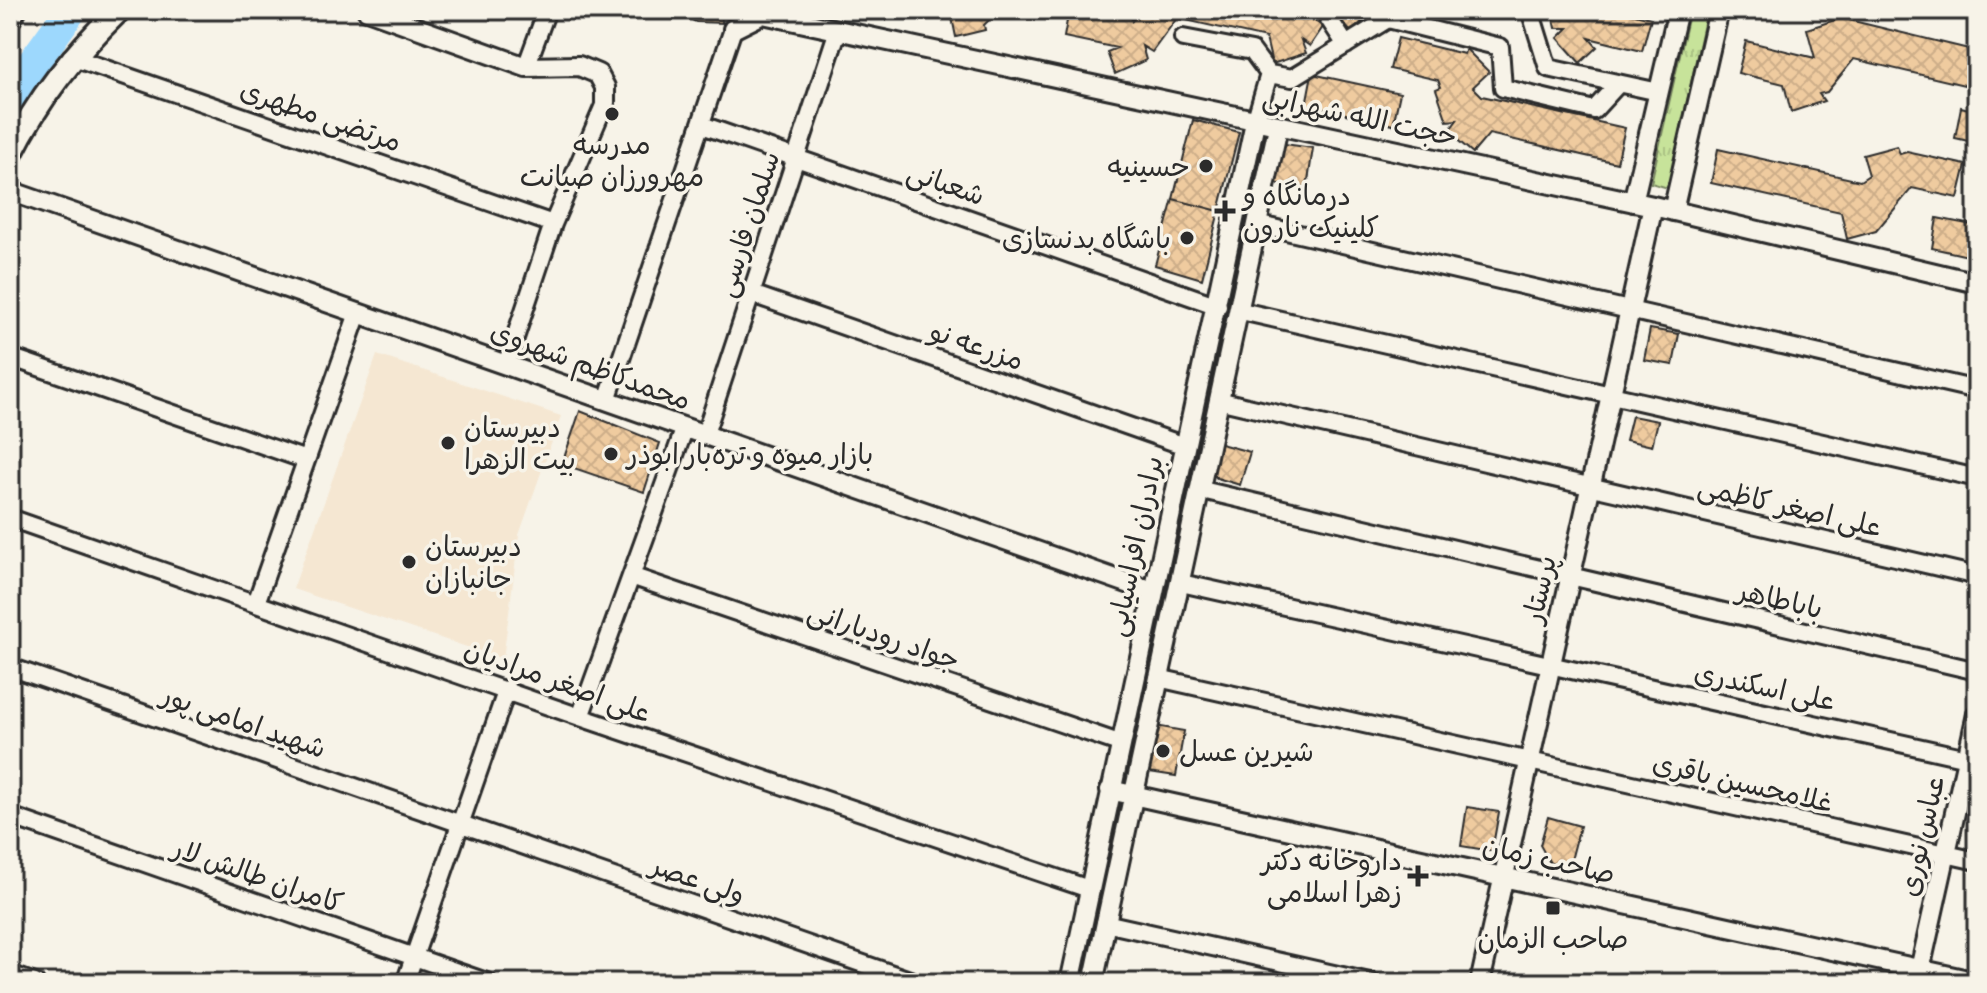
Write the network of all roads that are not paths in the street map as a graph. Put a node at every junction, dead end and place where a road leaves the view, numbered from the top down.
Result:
1 (14, 10) edge
2 (119, 10) edge
3 (367, 10) edge
4 (547, 10) edge
5 (1323, 10) edge
6 (1530, 10) edge
7 (1678, 10) edge
8 (1719, 10) edge
9 (10, 17) edge
10 (733, 29) joint
11 (838, 30) junction
12 (1183, 38) dead end
13 (1346, 45) junction
14 (71, 57) junction
15 (526, 67) junction
16 (1269, 74) junction
17 (1618, 84) junction
18 (1659, 92) junction
19 (605, 103) joint
20 (1255, 122) junction
21 (702, 125) junction
22 (1278, 127) junction
23 (10, 155) edge
24 (796, 158) junction
25 (10, 191) edge
26 (1633, 202) junction
27 (1653, 206) junction
28 (1673, 211) junction
29 (553, 224) junction
30 (1260, 225) junction
31 (1977, 283) edge
32 (752, 294) junction
33 (1218, 306) junction
34 (1630, 310) junction
35 (1241, 311) junction
36 (358, 313) junction
37 (10, 357) edge
38 (506, 365) junction
39 (1977, 390) edge
40 (1611, 395) junction
41 (607, 400) junction
42 (1222, 401) junction
43 (684, 430) junction
44 (705, 434) junction
45 (1185, 446) junction
46 (306, 460) junction
47 (1977, 478) edge
48 (1591, 486) junction
49 (1202, 490) junction
50 (10, 518) edge
51 (631, 576) junction
52 (1571, 576) junction
53 (1977, 576) edge
54 (1181, 583) junction
55 (1153, 592) junction
56 (256, 603) junction
57 (1551, 666) junction
58 (10, 667) edge
59 (1977, 671) edge
60 (1158, 678) junction
61 (507, 689) junction
62 (1977, 714) edge
63 (580, 717) junction
64 (1119, 743) junction
65 (1530, 761) junction
66 (1970, 767) edge
67 (1110, 790) junction
68 (1134, 795) junction
69 (10, 816) edge
70 (460, 823) junction
71 (1946, 854) junction
72 (1977, 861) edge
73 (1504, 877) junction
74 (1089, 889) junction
75 (1105, 923) junction
76 (414, 957) junction
77 (10, 974) edge
78 (1918, 976) edge
79 (1977, 982) edge
80 (35, 983) edge
81 (405, 983) edge
82 (489, 983) edge
83 (918, 983) edge
84 (1070, 983) edge
85 (1093, 983) edge
86 (1374, 983) edge
87 (1480, 983) edge

1 - 9 main road
2 - 14 main road
3 - 15 street
4 - 15 street
5 - 13 street
6 - 17 street
7 - 18 street
8 - 28 street
10 - 11 street, حجت الله شهرابی
10 - 21 street
11 - 20 street, حجت الله شهرابی
11 - 24 street, سلمان فارسی
12 - 16 street
13 - 16 street
13 - 17 street
14 - 23 main road
14 - 29 street, مرتضی مطهری
15 - 19 street
16 - 20 street
17 - 18 street
18 - 26 street
19 - 29 street
20 - 22 street, حجت الله شهرابی
20 - 33 street, برادران افراسیابی
21 - 24 street, شعبانی
21 - 41 street
22 - 26 street, حجت الله شهرابی
22 - 30 street, برادران افراسیابی
24 - 32 street, سلمان فارسی
24 - 33 street, شعبانی
25 - 36 street, محمدکاظم شهروی
26 - 27 street, حجت الله شهرابی
27 - 28 street, حجت الله شهرابی
27 - 34 street, پرستار
28 - 31 street, حجت الله شهرابی
29 - 38 street
30 - 34 street
30 - 35 street, برادران افراسیابی
32 - 44 street, سلمان فارسی
32 - 45 street, مزرعه نو
33 - 45 street, برادران افراسیابی
34 - 39 street
34 - 40 street, پرستار
35 - 40 street
35 - 42 street, برادران افراسیابی
36 - 38 street, محمدکاظم شهروی
36 - 46 street
37 - 46 street
38 - 41 street, محمدکاظم شهروی
40 - 47 street
40 - 48 street, پرستار
41 - 43 street, محمدکاظم شهروی
42 - 48 street, علی اصغر کاظمی
42 - 49 street, برادران افراسیابی
43 - 44 street, محمدکاظم شهروی
43 - 51 street
44 - 55 street, محمدکاظم شهروی
45 - 55 street, برادران افراسیابی
46 - 56 street
48 - 52 street, پرستار
48 - 53 street, علی اصغر کاظمی
49 - 52 street, باباطاهر
49 - 54 street, برادران افراسیابی
50 - 56 street, علی اصغر مرادیان
51 - 63 street
51 - 64 street, جواد رودبارانی
52 - 57 street, پرستار
52 - 59 street, باباطاهر
54 - 57 street, علی اسکندری
54 - 60 street, برادران افراسیابی
55 - 64 street, برادران افراسیابی
56 - 61 street, علی اصغر مرادیان
57 - 65 street, پرستار
57 - 66 street, علی اسکندری
58 - 70 street, شهید امامی پور
60 - 65 street, غلامحسین باقری
60 - 68 street, برادران افراسیابی
61 - 63 street, علی اصغر مرادیان
61 - 70 street
62 - 66 street, عباس نوری
63 - 74 street, علی اصغر مرادیان
64 - 67 street, برادران افراسیابی
65 - 71 street, غلامحسین باقری
65 - 73 street, پرستار
66 - 71 street, عباس نوری
67 - 68 street, صاحب زمان
67 - 74 street, برادران افراسیابی
68 - 73 street, صاحب زمان
68 - 75 street, برادران افراسیابی
69 - 76 street, کامران طالش لار
70 - 76 street
70 - 83 street, ولی عصر
71 - 72 street, غلامحسین باقری
71 - 78 street, عباس نوری
73 - 78 street, صاحب زمان
73 - 87 street, پرستار
74 - 84 street, برادران افراسیابی
75 - 85 street, برادران افراسیابی
75 - 86 street
76 - 81 street
76 - 82 street, کامران طالش لار
77 - 80 street
78 - 79 street, صاحب زمان

